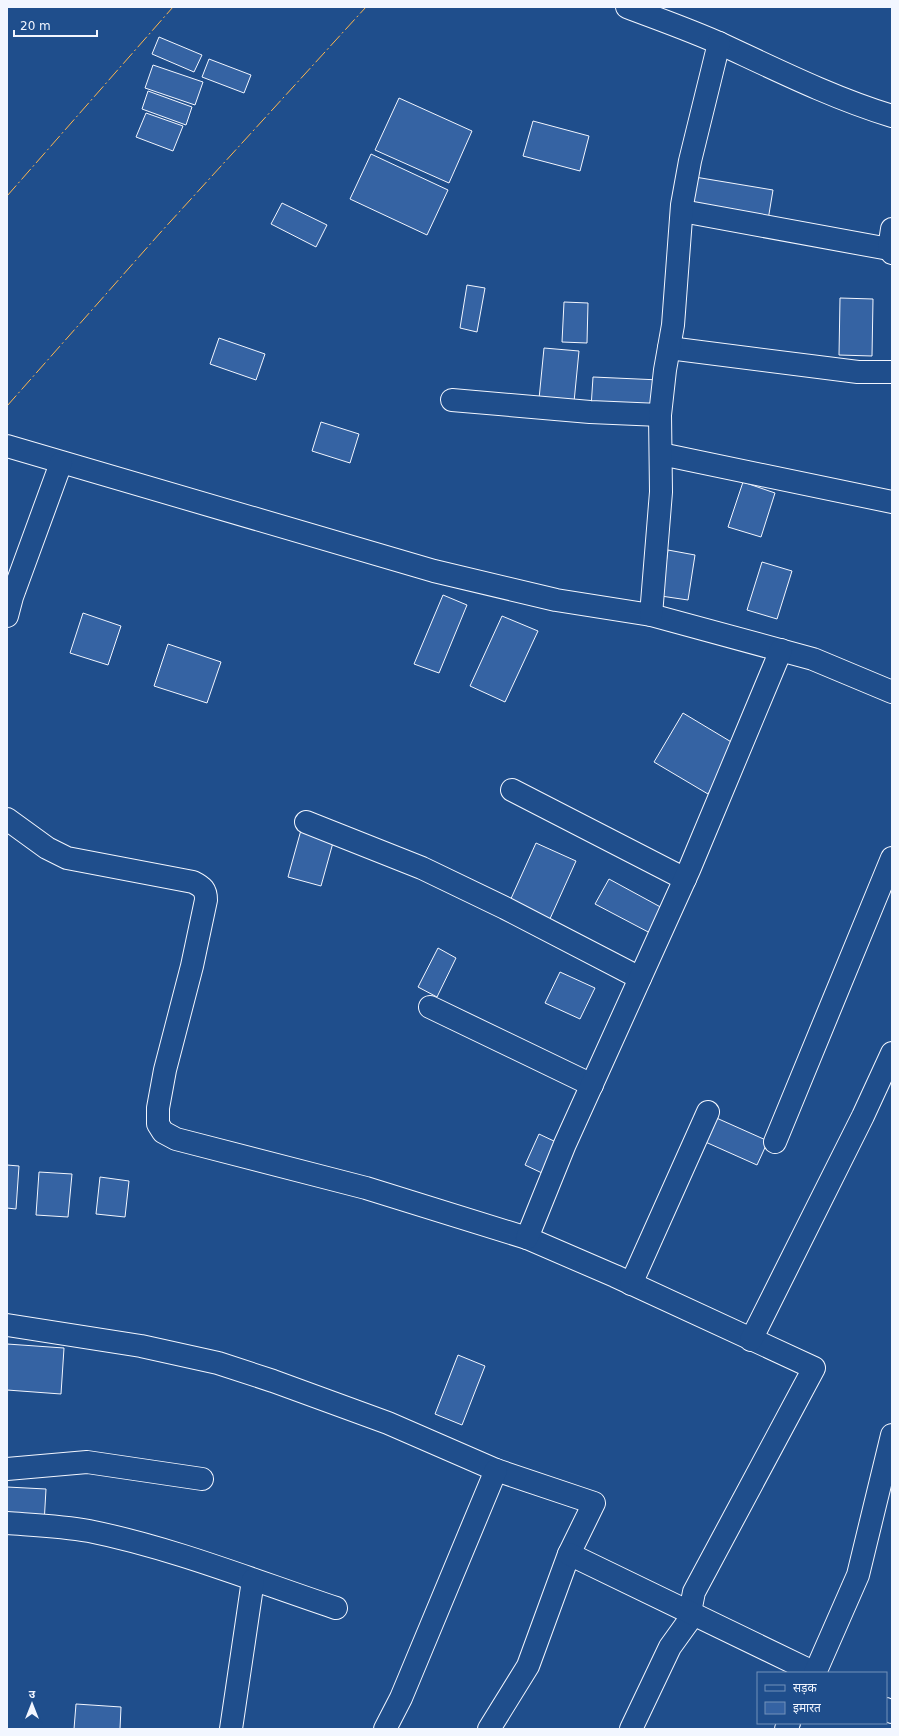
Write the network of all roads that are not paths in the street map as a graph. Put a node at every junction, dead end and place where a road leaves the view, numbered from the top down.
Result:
1 (627, 7) edge
2 (719, 43) junction
3 (892, 116) edge
4 (682, 211) junction
5 (891, 244) edge
6 (669, 348) junction
7 (892, 372) edge
8 (452, 400) dead end
9 (660, 415) junction
10 (7, 446) edge
11 (662, 454) junction
12 (61, 463) junction
13 (892, 502) edge
14 (651, 615) junction
15 (7, 616) edge
16 (780, 650) junction
17 (892, 692) edge
18 (512, 790) dead end
19 (7, 819) edge
20 (306, 822) dead end
21 (892, 858) edge
22 (685, 879) junction
23 (640, 978) junction
24 (430, 1007) dead end
25 (892, 1052) edge
26 (592, 1085) junction
27 (708, 1112) dead end
28 (775, 1142) dead end
29 (526, 1238) junction
30 (631, 1284) junction
31 (7, 1326) edge
32 (751, 1340) junction
33 (892, 1435) edge
34 (7, 1469) edge
35 (496, 1470) junction
36 (202, 1479) dead end
37 (7, 1522) edge
38 (569, 1554) junction
39 (253, 1580) junction
40 (336, 1608) dead end
41 (690, 1612) junction
42 (813, 1672) edge
43 (815, 1672) edge
44 (231, 1729) edge
45 (385, 1729) edge
46 (489, 1729) edge
47 (631, 1729) edge

1 - 2 street
2 - 3 street
2 - 4 street
4 - 5 street
4 - 6 street
6 - 7 street
6 - 9 street
8 - 9 street
9 - 11 street
10 - 12 street
11 - 13 street
11 - 14 street
12 - 14 street
12 - 15 street
14 - 16 street
16 - 17 street
16 - 22 street
18 - 22 street
19 - 29 street
20 - 23 street
21 - 28 street
22 - 23 street
23 - 26 street
24 - 26 street
25 - 32 street
26 - 29 street
27 - 30 street
29 - 30 street
30 - 32 street
31 - 35 street
32 - 41 street
33 - 43 street
34 - 36 street
35 - 38 street
35 - 45 street
37 - 39 street
38 - 41 street
38 - 46 street
39 - 40 street
39 - 44 street
41 - 42 street
41 - 47 street

